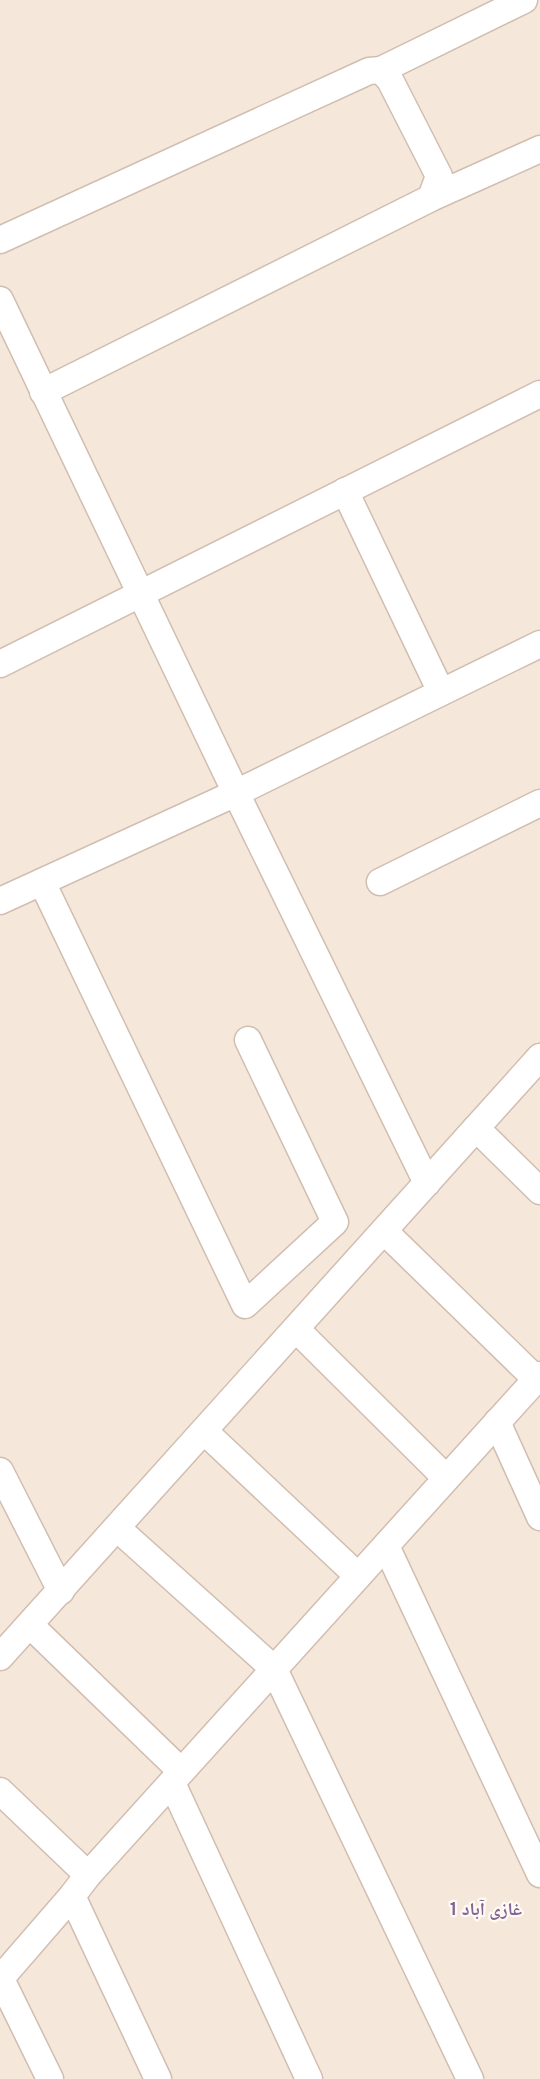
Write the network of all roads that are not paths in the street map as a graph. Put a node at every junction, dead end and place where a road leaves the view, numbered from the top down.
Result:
1 (524, 0) edge
2 (381, 70) junction
3 (540, 149) edge
4 (431, 198) junction
5 (0, 240) edge
6 (0, 300) edge
7 (43, 392) junction
8 (540, 394) edge
9 (346, 491) junction
10 (140, 594) junction
11 (540, 644) edge
12 (0, 664) edge
13 (441, 692) junction
14 (236, 793) junction
15 (540, 803) edge
16 (42, 882) junction
17 (380, 882) dead end
18 (0, 901) edge
19 (248, 1040) dead end
20 (540, 1056) edge
21 (476, 1128) junction
22 (427, 1183) junction
23 (540, 1191) edge
24 (384, 1231) junction
25 (296, 1329) junction
26 (538, 1377) edge
27 (496, 1422) junction
28 (204, 1431) junction
29 (0, 1471) edge
30 (446, 1478) junction
31 (540, 1517) edge
32 (117, 1528) junction
33 (386, 1546) junction
34 (358, 1576) junction
35 (61, 1591) junction
36 (30, 1625) junction
37 (0, 1657) edge
38 (274, 1669) junction
39 (177, 1777) junction
40 (0, 1791) edge
41 (540, 1874) edge
42 (88, 1875) junction
43 (72, 1896) junction
44 (0, 1977) edge
45 (50, 2079) edge
46 (158, 2079) edge
47 (309, 2079) edge
48 (470, 2079) edge

1 - 2 street
2 - 4 street
2 - 5 street
3 - 4 street
4 - 7 street
6 - 7 street
7 - 10 street
8 - 9 street
9 - 10 street
9 - 13 street
10 - 12 street
10 - 14 street
11 - 13 street
13 - 14 street
14 - 16 street
14 - 22 street
15 - 17 street
16 - 18 street
16 - 19 street
20 - 21 street
21 - 22 street
21 - 23 street
22 - 24 street
24 - 25 street
24 - 26 street
25 - 28 street
25 - 30 street
26 - 27 street
27 - 30 street
27 - 31 street
28 - 32 street
28 - 34 street
29 - 35 street
30 - 33 street
32 - 35 street
32 - 38 street
33 - 34 street
33 - 41 street
34 - 38 street
35 - 36 street
36 - 37 street
36 - 39 street
38 - 39 street
38 - 48 street
39 - 42 street
39 - 47 street
40 - 42 street
42 - 43 street
43 - 44 street
43 - 46 street
44 - 45 street

